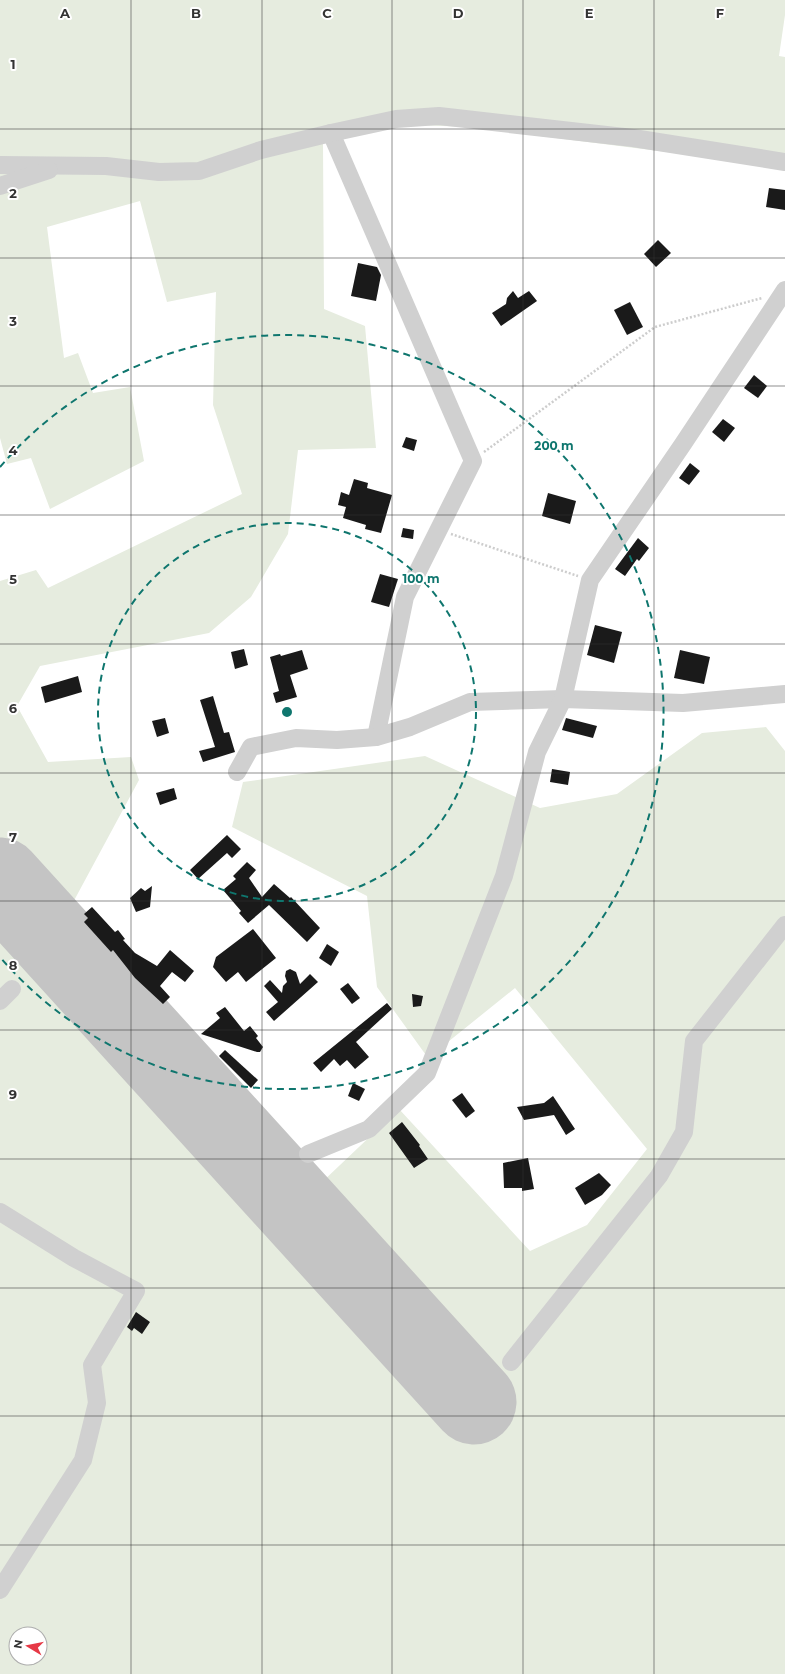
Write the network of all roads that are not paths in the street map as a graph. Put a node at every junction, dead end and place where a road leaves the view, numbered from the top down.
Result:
1 (331, 133) junction
2 (785, 162) edge
3 (0, 165) edge
4 (60, 166) junction
5 (0, 186) edge
6 (784, 291) edge
7 (785, 694) edge
8 (563, 699) junction
9 (376, 737) junction
10 (237, 772) dead end
11 (785, 925) edge
12 (308, 1154) dead end
13 (0, 1212) edge
14 (511, 1362) dead end
15 (0, 1590) edge

1 - 2 street
1 - 4 street
1 - 9 street
3 - 4 street
4 - 5 street
6 - 8 street
7 - 8 street
8 - 9 street
8 - 12 street
9 - 10 street
11 - 14 street
13 - 15 street

